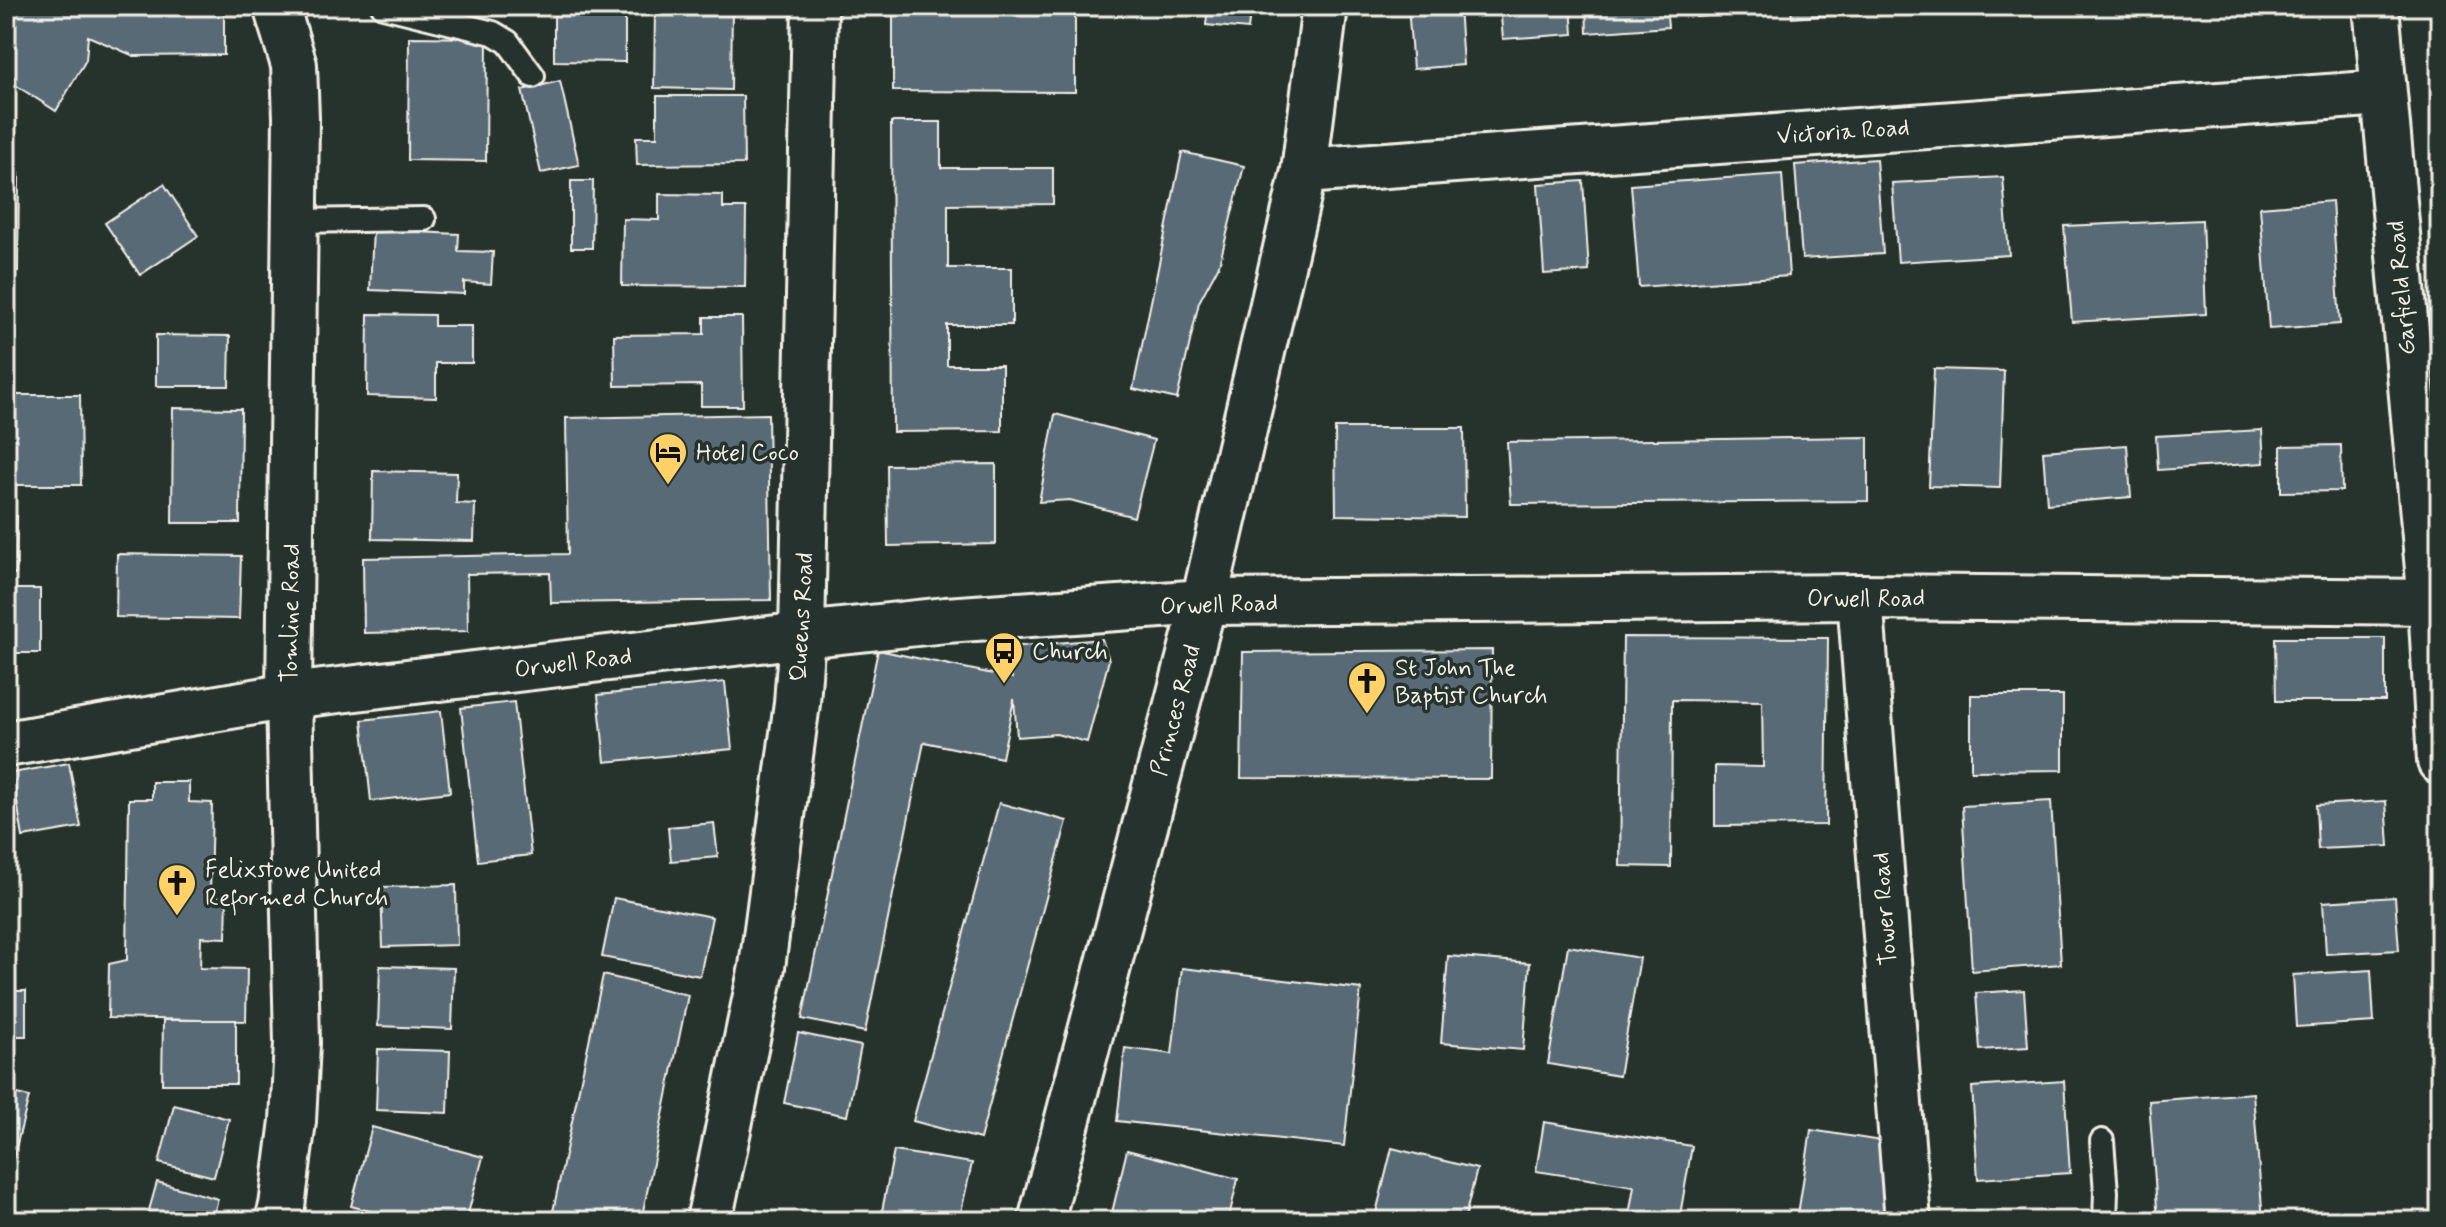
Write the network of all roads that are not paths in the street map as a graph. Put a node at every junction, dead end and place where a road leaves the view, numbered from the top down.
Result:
1 (276, 6) edge
2 (383, 6) edge
3 (815, 6) edge
4 (1325, 6) edge
5 (2376, 6) edge
6 (533, 76) dead end
7 (2383, 93) junction
8 (1304, 171) junction
9 (424, 219) dead end
10 (295, 221) junction
11 (1860, 597) junction
12 (1204, 602) junction
13 (2435, 602) edge
14 (802, 635) junction
15 (289, 696) junction
16 (6, 744) edge
17 (2440, 761) edge
18 (2102, 1141) dead end
19 (278, 1221) edge
20 (709, 1221) edge
21 (1041, 1221) edge
22 (1908, 1221) edge
23 (2105, 1221) edge

1 - 10 street, Tomline Road
2 - 6 lane
3 - 14 street, Queens Road
4 - 8 street, Princes Road
5 - 7 street, Garfield Road
7 - 8 street, Victoria Road
7 - 13 street, Garfield Road
8 - 12 street, Princes Road
9 - 10 lane
10 - 15 street, Tomline Road
11 - 12 street, Orwell Road
11 - 13 street, Orwell Road
11 - 22 street, Tower Road
12 - 14 street, Orwell Road
12 - 21 street, Princes Road
13 - 17 street, Garfield Road
14 - 15 street, Orwell Road
14 - 20 street, Queens Road
15 - 16 street, Orwell Road
15 - 19 street, Tomline Road
18 - 23 lane

